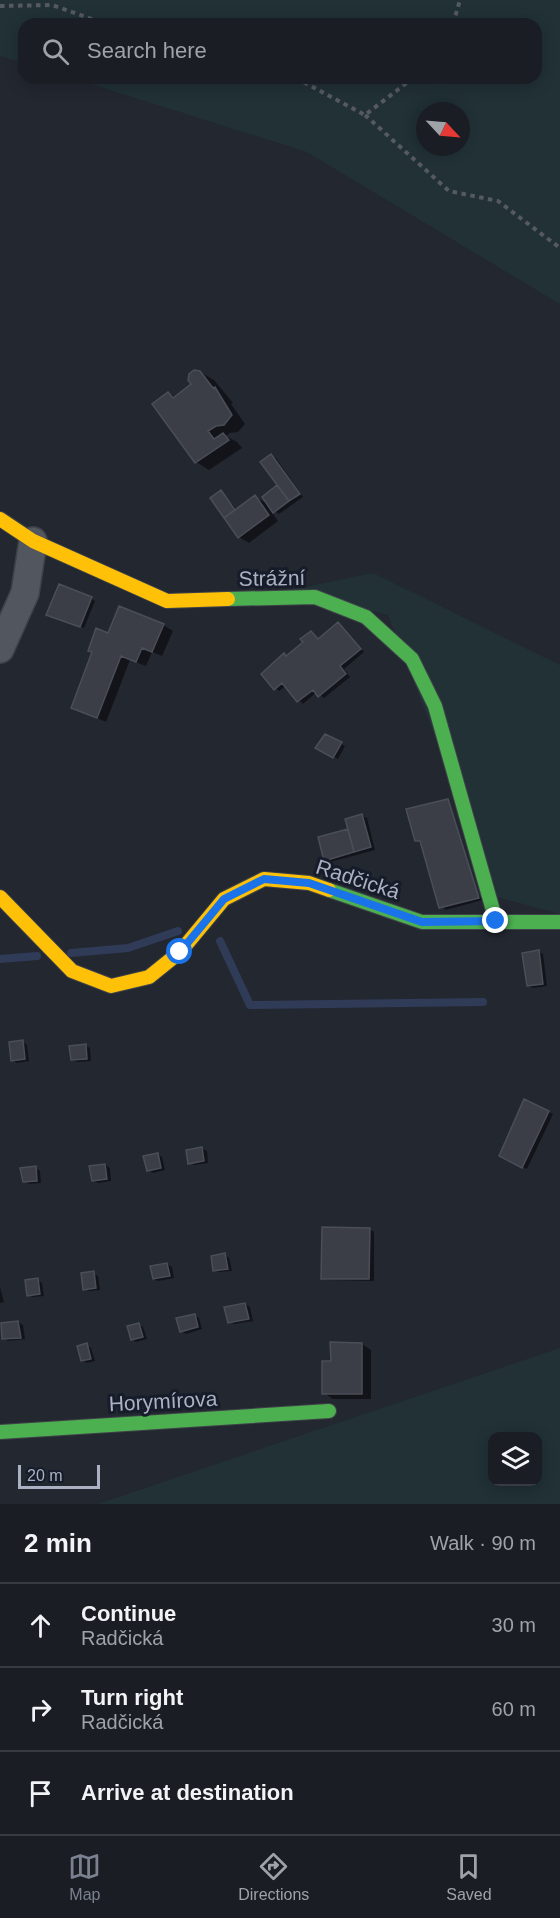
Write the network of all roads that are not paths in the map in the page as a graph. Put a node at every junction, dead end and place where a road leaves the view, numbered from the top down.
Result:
1 (0, 519) edge
2 (33, 541) junction
3 (0, 649) edge
4 (0, 897) edge
5 (496, 921) junction
6 (560, 922) edge
7 (329, 1412) dead end
8 (0, 1431) edge

1 - 2 street, Strážní
2 - 3 street
2 - 5 street, Strážní
4 - 5 street, Radčická
5 - 6 street, Radčická
7 - 8 street, Horymírova

